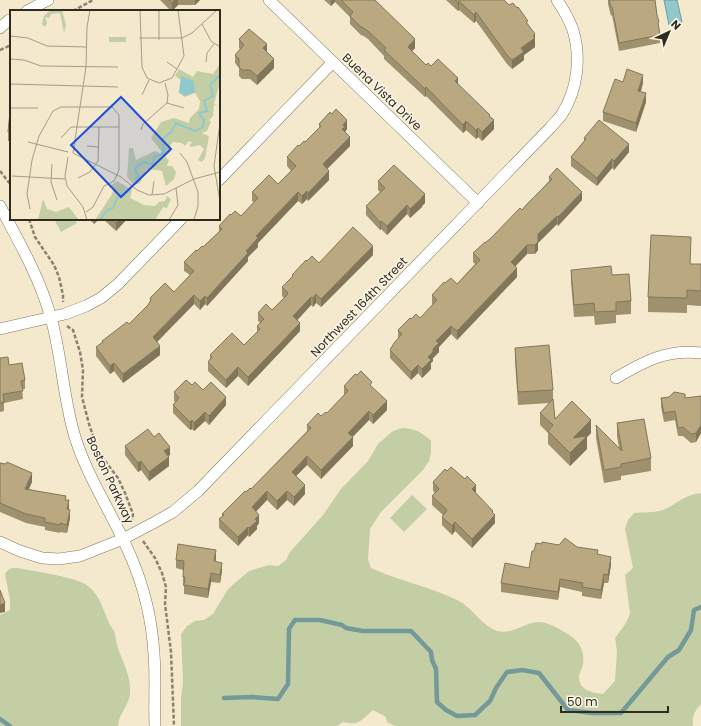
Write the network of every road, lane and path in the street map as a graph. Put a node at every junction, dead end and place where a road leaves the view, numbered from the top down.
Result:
1 (48, 0) edge
2 (93, 0) edge
3 (269, 0) edge
4 (557, 0) edge
5 (29, 10) edge
6 (75, 10) edge
7 (7, 21) edge
8 (0, 28) edge
9 (10, 45) edge
10 (0, 50) edge
11 (333, 62) junction
12 (0, 171) edge
13 (220, 179) edge
14 (10, 184) edge
15 (478, 203) junction
16 (0, 206) edge
17 (29, 220) edge
18 (180, 220) edge
19 (65, 314) junction
20 (51, 318) junction
21 (0, 329) edge
22 (701, 354) edge
23 (616, 378) dead end
24 (138, 531) junction
25 (123, 539) junction
26 (0, 542) edge
27 (155, 726) edge
28 (174, 726) edge

1 - 5 street
2 - 6 path
3 - 11 street, Buena Vista Drive
4 - 15 street, Northwest 164th Street
7 - 8 street
9 - 10 path
11 - 13 street
11 - 15 street, Buena Vista Drive
12 - 14 path
15 - 24 street, Northwest 164th Street
16 - 20 street, Boston Parkway
17 - 19 path
18 - 19 street
19 - 20 street
19 - 24 path
20 - 21 street
20 - 25 street, Boston Parkway
22 - 23 street
24 - 25 street, Northwest 164th Street
24 - 28 path
25 - 26 street, Northwest 164th Street
25 - 27 street, Boston Parkway

